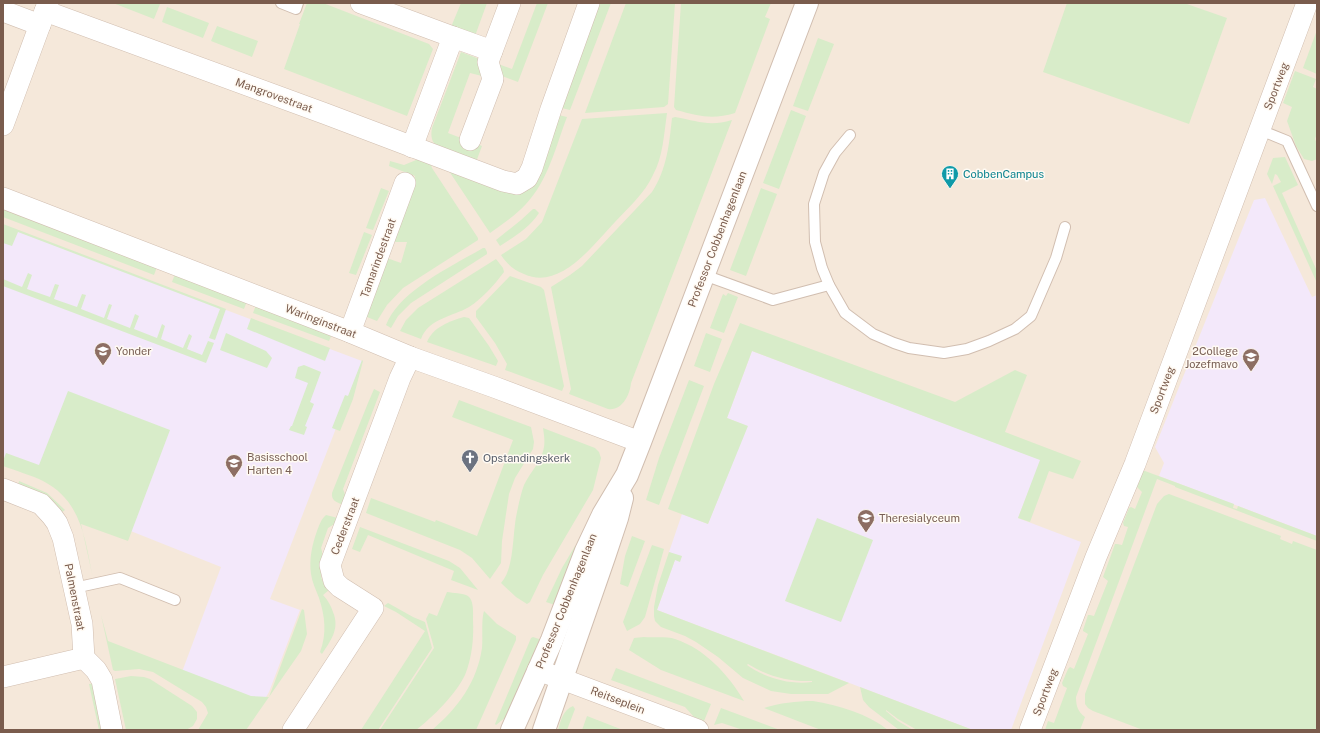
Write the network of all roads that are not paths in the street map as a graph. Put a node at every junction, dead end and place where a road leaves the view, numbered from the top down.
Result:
1 (281, 3) edge
2 (298, 3) edge
3 (361, 3) edge
4 (510, 3) edge
5 (589, 3) edge
6 (807, 3) edge
7 (1307, 3) edge
8 (3, 11) edge
9 (44, 13) edge
10 (453, 37) junction
11 (492, 51) junction
12 (3, 125) edge
13 (1260, 130) junction
14 (850, 135) dead end
15 (470, 140) dead end
16 (412, 147) junction
17 (405, 183) dead end
18 (3, 198) edge
19 (1317, 206) edge
20 (1065, 227) dead end
21 (704, 275) junction
22 (829, 285) junction
23 (350, 332) junction
24 (410, 357) junction
25 (640, 442) junction
26 (626, 475) junction
27 (3, 490) edge
28 (74, 588) junction
29 (175, 600) dead end
30 (84, 658) junction
31 (538, 670) junction
32 (3, 678) edge
33 (562, 679) junction
34 (112, 730) edge
35 (292, 730) edge
36 (512, 730) edge
37 (544, 730) edge
38 (698, 730) edge
39 (1030, 730) edge

1 - 2 lane
3 - 10 street
4 - 11 street
5 - 16 street, Mangrovestraat
6 - 21 street, Professor Cobbenhagenlaan
7 - 13 street, Sportweg
8 - 9 street, Mangrovestraat
9 - 12 street
9 - 16 street, Mangrovestraat
10 - 11 street
10 - 16 street
11 - 15 street
13 - 19 lane
13 - 39 street, Sportweg
14 - 22 lane
17 - 23 street, Tamarindestraat
18 - 23 street, Waringinstraat
20 - 22 lane
21 - 22 lane
21 - 25 street, Professor Cobbenhagenlaan
23 - 24 street, Waringinstraat
24 - 25 street, Waringinstraat
24 - 35 street, Cederstraat
25 - 26 street, Professor Cobbenhagenlaan
26 - 31 street, Professor Cobbenhagenlaan
26 - 33 street, Professor Cobbenhagenlaan
27 - 28 street, Palmenstraat
28 - 29 lane
28 - 30 street, Palmenstraat
30 - 32 street
30 - 34 street
31 - 33 street, Reitseplein
31 - 36 street, Professor Cobbenhagenlaan
33 - 37 street, Professor Cobbenhagenlaan
33 - 38 street, Reitseplein

